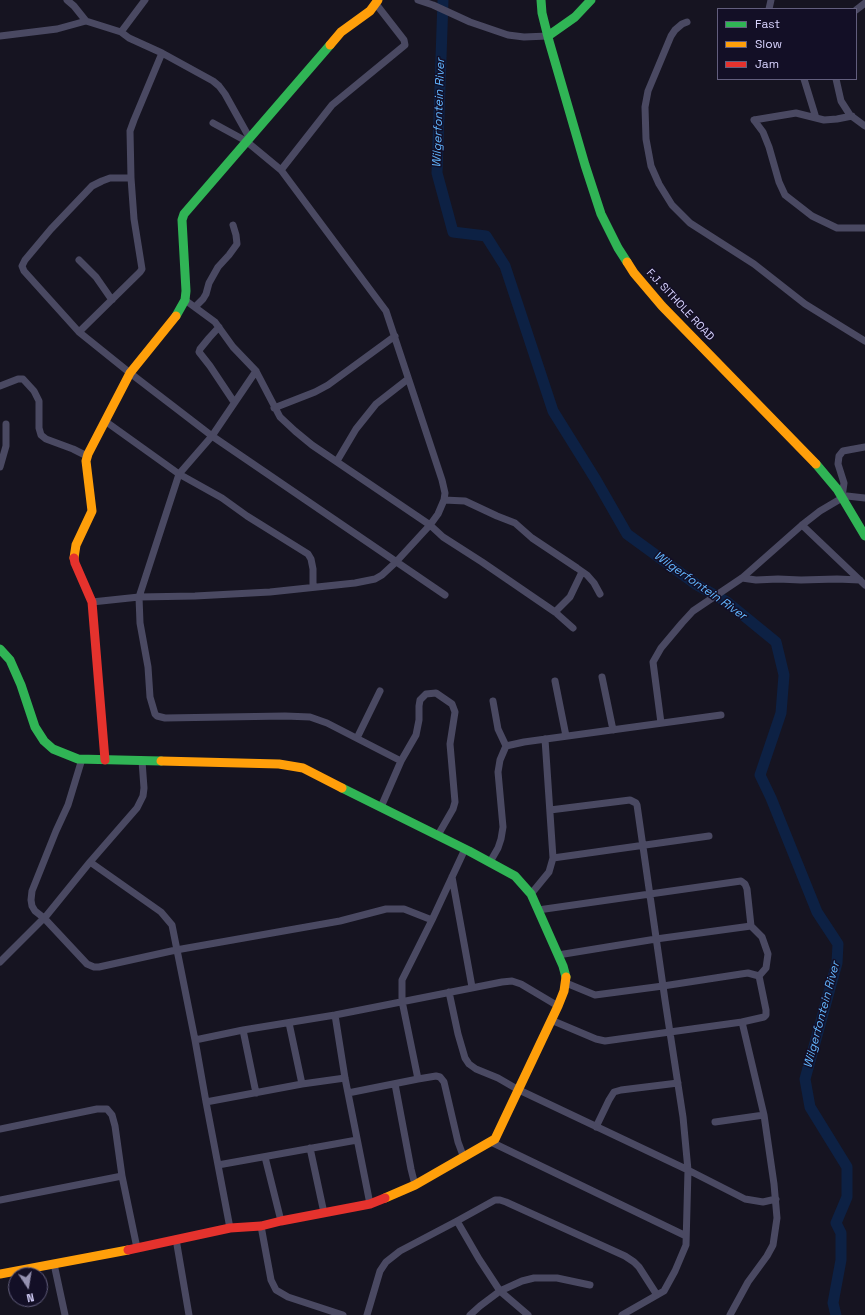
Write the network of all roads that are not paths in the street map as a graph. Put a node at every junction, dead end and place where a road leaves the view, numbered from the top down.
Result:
1 (67, 0) edge
2 (145, 0) edge
3 (418, 0) edge
4 (541, 0) edge
5 (591, 0) edge
6 (377, 2) edge
7 (865, 3) edge
8 (857, 9) edge
9 (86, 21) junction
10 (687, 22) dead end
11 (121, 32) junction
12 (0, 36) edge
13 (548, 36) junction
14 (162, 54) junction
15 (804, 80) edge
16 (836, 80) edge
17 (852, 116) junction
18 (816, 118) junction
19 (213, 123) dead end
20 (865, 126) edge
21 (248, 139) junction
22 (281, 170) junction
23 (131, 178) junction
24 (233, 224) dead end
25 (865, 228) edge
26 (79, 260) dead end
27 (112, 300) junction
28 (185, 300) junction
29 (195, 307) junction
30 (220, 327) junction
31 (79, 332) junction
32 (395, 336) junction
33 (865, 341) edge
34 (256, 371) junction
35 (130, 373) junction
36 (408, 379) junction
37 (0, 386) edge
38 (234, 402) junction
39 (274, 408) junction
40 (105, 421) junction
41 (6, 424) dead end
42 (212, 436) junction
43 (3, 438) edge
44 (865, 447) edge
45 (87, 456) junction
46 (336, 461) junction
47 (0, 467) edge
48 (180, 474) junction
49 (842, 498) junction
50 (865, 498) edge
51 (444, 500) junction
52 (430, 525) junction
53 (802, 525) junction
54 (865, 536) edge
55 (396, 562) junction
56 (582, 572) junction
57 (742, 578) junction
58 (862, 582) edge
59 (313, 588) junction
60 (600, 594) dead end
61 (445, 595) dead end
62 (139, 598) junction
63 (92, 602) junction
64 (555, 612) junction
65 (573, 628) dead end
66 (0, 649) edge
67 (602, 677) dead end
68 (555, 681) dead end
69 (380, 691) dead end
70 (493, 701) dead end
71 (721, 715) dead end
72 (661, 723) junction
73 (613, 730) junction
74 (566, 736) junction
75 (356, 738) junction
76 (545, 739) junction
77 (506, 746) junction
78 (82, 759) junction
79 (105, 760) junction
80 (142, 761) junction
81 (401, 761) junction
82 (381, 807) junction
83 (550, 810) junction
84 (438, 835) junction
85 (709, 836) dead end
86 (643, 846) junction
87 (465, 849) junction
88 (553, 858) junction
89 (90, 862) junction
90 (490, 862) junction
91 (452, 877) junction
92 (650, 893) junction
93 (531, 894) junction
94 (538, 910) junction
95 (44, 918) junction
96 (432, 920) junction
97 (751, 926) junction
98 (656, 939) junction
99 (176, 950) junction
100 (558, 955) junction
101 (0, 962) edge
102 (759, 976) junction
103 (566, 983) junction
104 (663, 986) junction
105 (472, 988) junction
106 (450, 992) junction
107 (402, 1001) junction
108 (558, 1006) junction
109 (335, 1015) junction
110 (551, 1020) junction
111 (742, 1022) junction
112 (289, 1023) junction
113 (243, 1030) junction
114 (670, 1032) junction
115 (195, 1040) junction
116 (345, 1078) junction
117 (418, 1079) junction
118 (678, 1083) junction
119 (302, 1084) junction
120 (395, 1084) junction
121 (518, 1089) junction
122 (256, 1093) junction
123 (348, 1093) junction
124 (206, 1102) junction
125 (764, 1115) junction
126 (715, 1122) dead end
127 (596, 1127) junction
128 (0, 1129) edge
129 (357, 1140) junction
130 (491, 1142) junction
131 (310, 1148) junction
132 (265, 1157) junction
133 (464, 1158) junction
134 (218, 1165) junction
135 (688, 1170) junction
136 (122, 1176) junction
137 (415, 1186) junction
138 (776, 1199) junction
139 (0, 1200) edge
140 (370, 1204) junction
141 (324, 1213) junction
142 (281, 1221) junction
143 (457, 1221) junction
144 (261, 1226) junction
145 (230, 1228) junction
146 (686, 1236) junction
147 (176, 1239) junction
148 (137, 1248) junction
149 (54, 1264) junction
150 (0, 1274) edge
151 (590, 1285) dead end
152 (500, 1291) junction
153 (657, 1295) junction
154 (65, 1315) edge
155 (189, 1315) edge
156 (343, 1315) edge
157 (367, 1315) edge
158 (470, 1315) edge
159 (528, 1315) edge
160 (622, 1315) edge
161 (730, 1315) edge

1 - 9 street
2 - 11 street
3 - 13 street
4 - 13 street, F.J. SITHOLE ROAD
5 - 13 street
6 - 21 street
6 - 22 street
7 - 8 street
9 - 11 street
9 - 12 street
10 - 33 street
11 - 14 street
13 - 49 street, F.J. SITHOLE ROAD
14 - 21 street
14 - 23 street
15 - 18 street
16 - 17 street
17 - 18 street
17 - 20 street
18 - 25 street
19 - 21 street
21 - 22 street
21 - 28 street
22 - 32 street
23 - 27 street
23 - 31 street
24 - 29 street
26 - 27 street
27 - 31 street
28 - 29 street
28 - 35 street
29 - 30 street
30 - 34 street
30 - 38 street
31 - 35 street
32 - 36 street
32 - 39 street
34 - 38 street
34 - 39 street
35 - 40 street
35 - 42 street
36 - 46 street
36 - 51 street
37 - 45 street
38 - 42 street
39 - 46 street
40 - 45 street
40 - 48 street
41 - 43 street
42 - 48 street
42 - 55 street
43 - 47 street
44 - 49 street
45 - 63 street
46 - 52 street
48 - 59 street
48 - 62 street
49 - 50 street
49 - 53 street
49 - 54 street, F.J. SITHOLE ROAD
51 - 52 street
51 - 56 street
52 - 55 street
52 - 64 street
53 - 57 street
53 - 58 street
55 - 59 street
55 - 61 street
56 - 60 street
56 - 64 street
57 - 58 street
57 - 72 street
59 - 62 street
62 - 63 street
62 - 75 street
63 - 79 street
64 - 65 street
66 - 78 street
67 - 73 street
68 - 74 street
69 - 75 street
70 - 77 street
71 - 72 street
72 - 73 street
73 - 74 street
74 - 76 street
75 - 81 street
76 - 77 street
76 - 83 street
77 - 90 street
78 - 79 street
78 - 95 street
79 - 80 street
80 - 82 street
80 - 89 street
81 - 82 street
81 - 84 street
82 - 84 street
83 - 86 street
83 - 88 street
84 - 87 street
85 - 86 street
86 - 88 street
86 - 92 street
87 - 90 street
87 - 91 street
88 - 93 street
89 - 95 street
89 - 99 street
90 - 93 street
91 - 96 street
91 - 105 street
92 - 94 street
92 - 97 street
92 - 98 street
93 - 94 street
94 - 100 street
95 - 99 street
95 - 101 street
96 - 99 street
96 - 107 street
97 - 98 street
97 - 102 street
98 - 100 street
98 - 104 street
99 - 115 street
100 - 103 street
102 - 104 street
102 - 111 street
103 - 104 street
103 - 108 street
104 - 114 street
105 - 106 street
105 - 108 street
106 - 107 street
106 - 121 street
107 - 109 street
107 - 117 street
108 - 110 street
109 - 112 street
109 - 116 street
110 - 114 street
110 - 121 street
111 - 114 street
111 - 125 street
112 - 113 street
112 - 119 street
113 - 115 street
113 - 122 street
114 - 118 street
115 - 124 street
116 - 119 street
116 - 123 street
117 - 120 street
117 - 133 street
118 - 127 street
118 - 135 street
119 - 122 street
120 - 123 street
120 - 137 street
121 - 127 street
121 - 130 street
122 - 124 street
123 - 129 street
124 - 134 street
125 - 126 street
125 - 138 street
127 - 135 street
128 - 136 street
129 - 131 street
129 - 140 street
130 - 133 street
130 - 146 street
131 - 132 street
131 - 141 street
132 - 134 street
132 - 142 street
133 - 137 street
134 - 145 street
135 - 138 street
135 - 146 street
136 - 139 street
136 - 148 street
137 - 140 street
138 - 161 street
140 - 141 street
141 - 142 street
142 - 144 street
143 - 152 street
143 - 153 street
143 - 157 street
144 - 145 street
144 - 156 street
145 - 147 street
146 - 153 street
147 - 148 street
147 - 155 street
148 - 149 street
149 - 150 street
149 - 154 street
151 - 152 street
152 - 158 street
152 - 159 street
153 - 160 street

